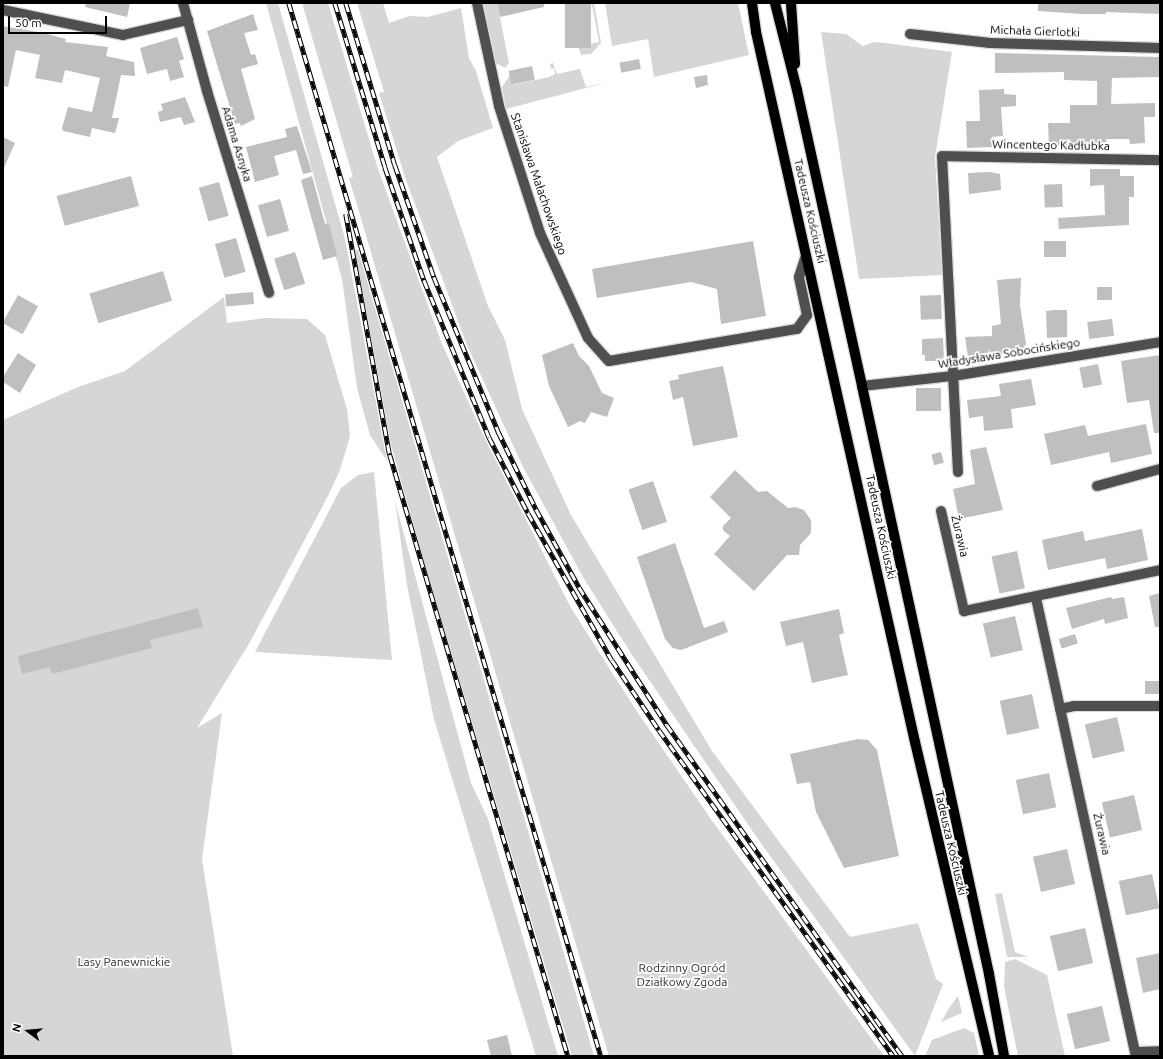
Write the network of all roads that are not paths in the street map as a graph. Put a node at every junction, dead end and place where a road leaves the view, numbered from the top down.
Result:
1 (183, 3) edge
2 (477, 3) edge
3 (748, 3) edge
4 (752, 3) edge
5 (775, 3) edge
6 (791, 3) edge
7 (3, 10) edge
8 (188, 20) junction
9 (756, 32) junction
10 (910, 34) dead end
11 (1160, 48) edge
12 (797, 90) junction
13 (1160, 160) edge
14 (806, 256) junction
15 (269, 293) dead end
16 (1160, 342) edge
17 (953, 376) junction
18 (862, 386) junction
19 (1160, 469) edge
20 (958, 472) dead end
21 (1097, 486) dead end
22 (941, 511) dead end
23 (1160, 570) edge
24 (1036, 598) junction
25 (1160, 706) edge
26 (1060, 709) junction
27 (1160, 1051) edge
28 (989, 1056) edge
29 (1004, 1056) edge

1 - 8 street, Adama Asnyka
2 - 14 street, Stanisława Małachowskiego
3 - 9 main road
4 - 9 main road, Tadeusza Kościuszki
5 - 12 main road, Tadeusza Kościuszki
6 - 12 main road
7 - 8 street
8 - 15 street, Adama Asnyka
9 - 14 main road, Tadeusza Kościuszki
10 - 11 street, Michała Gierlotki
12 - 18 main road, Tadeusza Kościuszki
13 - 17 street, Wincentego Kadłubka
14 - 28 main road, Tadeusza Kościuszki
16 - 17 street, Władysława Sobocińskiego
17 - 18 street, Władysława Sobocińskiego
17 - 20 street
18 - 29 main road, Tadeusza Kościuszki
19 - 21 street
22 - 24 street, Żurawia
23 - 24 street, Żurawia
24 - 26 street, Żurawia
25 - 26 street
26 - 27 street, Żurawia

